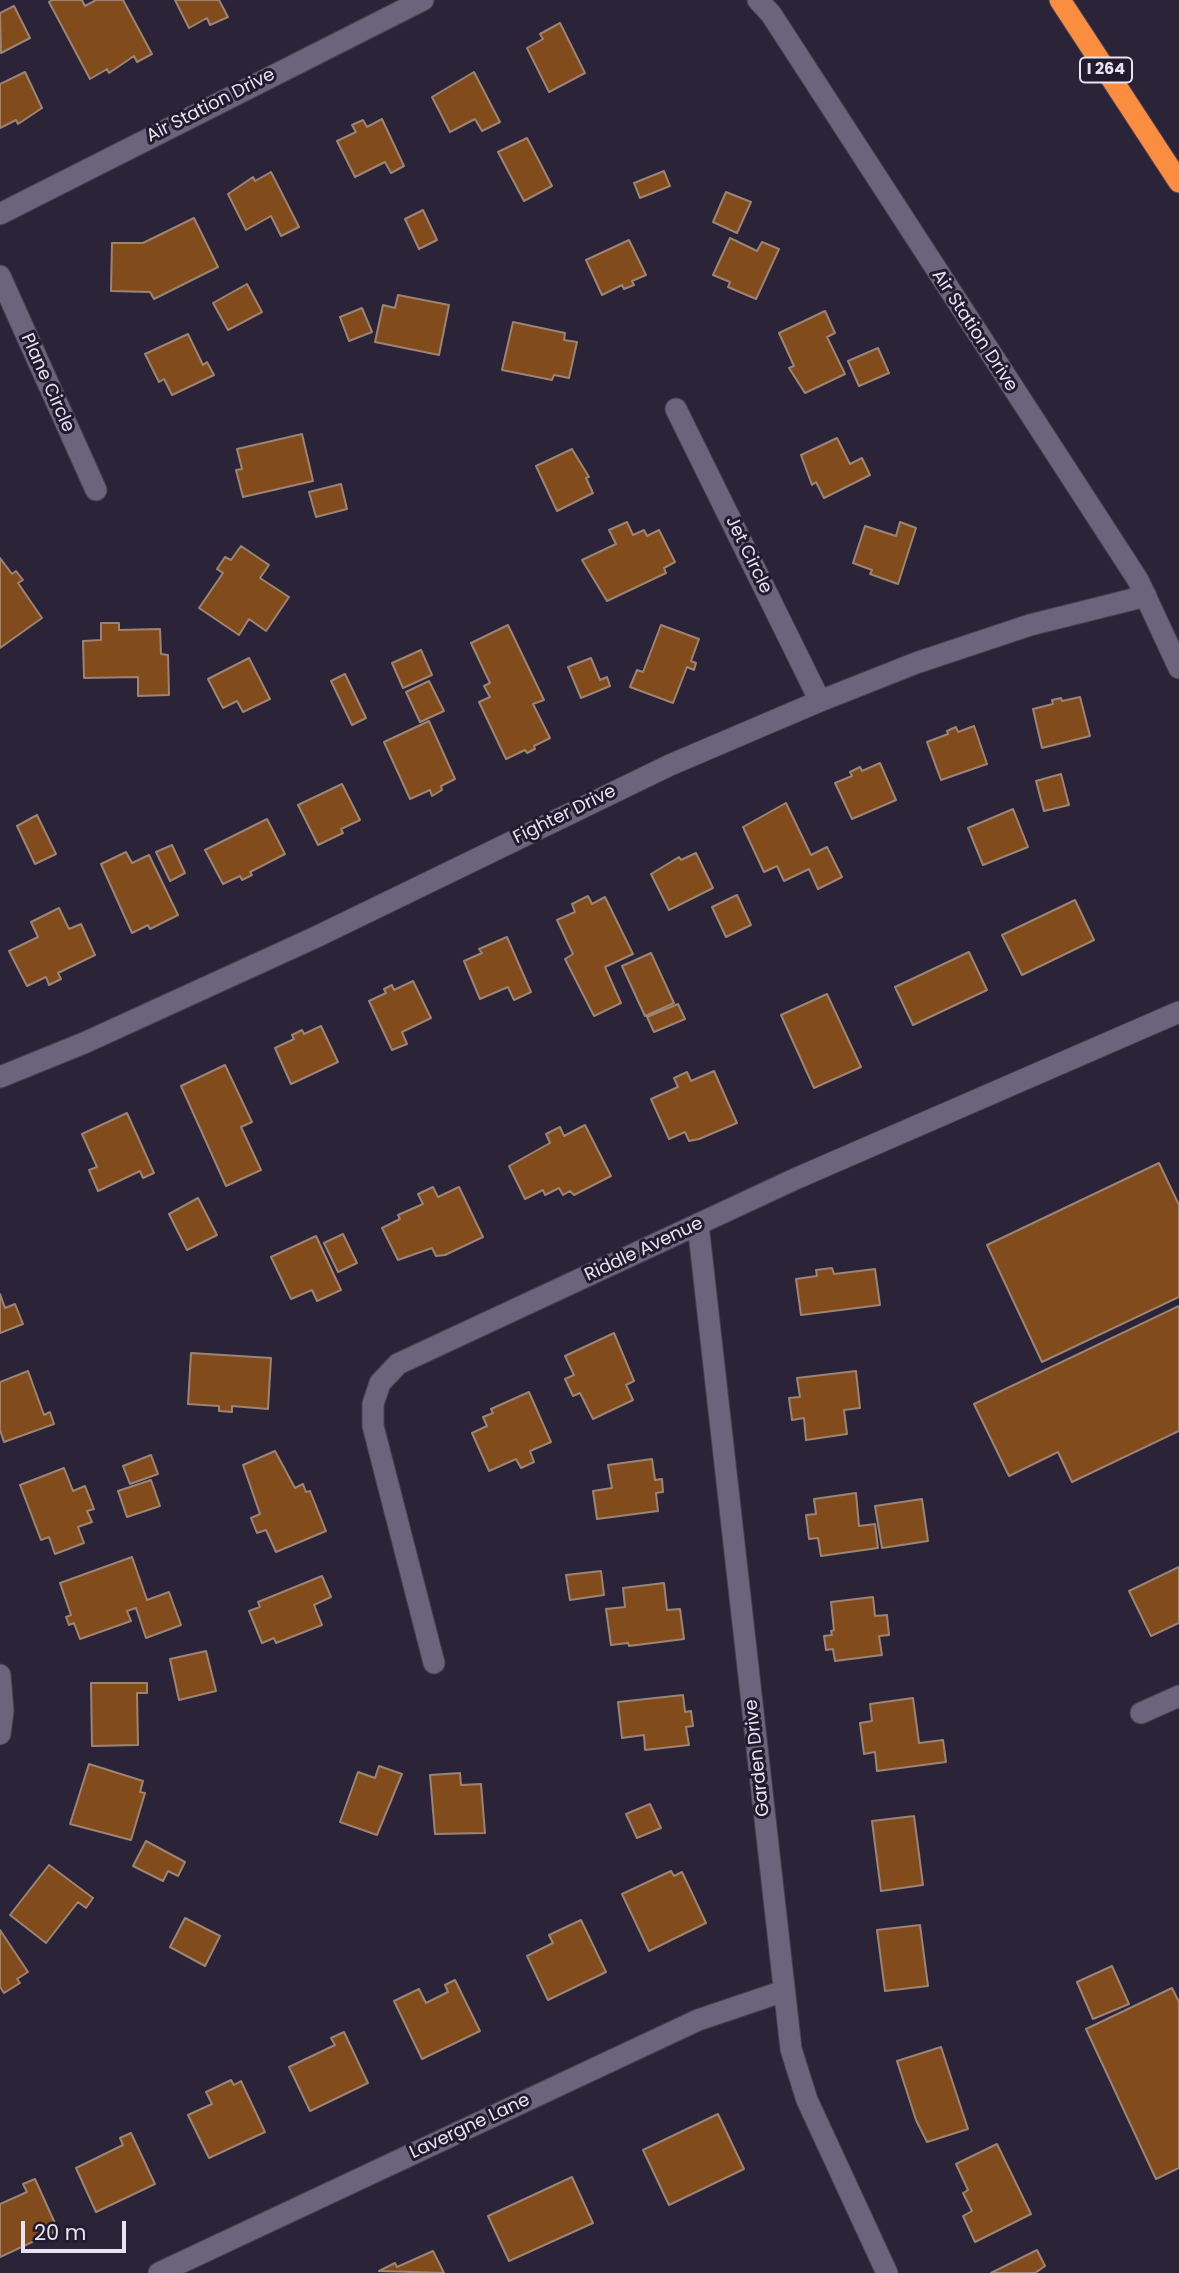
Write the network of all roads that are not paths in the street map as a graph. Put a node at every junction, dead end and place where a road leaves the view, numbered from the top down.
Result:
1 (423, 0) edge
2 (758, 0) edge
3 (1060, 0) edge
4 (1179, 182) edge
5 (0, 214) edge
6 (0, 276) edge
7 (676, 409) dead end
8 (96, 490) dead end
9 (1146, 596) junction
10 (1179, 668) edge
11 (820, 701) junction
12 (1179, 1012) edge
13 (0, 1077) edge
14 (698, 1224) junction
15 (434, 1663) dead end
16 (0, 1675) edge
17 (1179, 1696) edge
18 (1141, 1713) dead end
19 (0, 1734) edge
20 (785, 1991) junction
21 (159, 2273) edge
22 (887, 2273) edge

1 - 5 street, Air Station Drive
2 - 9 street, Air Station Drive
3 - 4 highway, I 264
6 - 8 street, Plane Circle
7 - 11 street, Jet Circle
9 - 10 street, Air Station Drive
9 - 11 street, Fighter Drive
11 - 13 street, Fighter Drive
12 - 14 street, Riddle Avenue
14 - 15 street, Riddle Avenue
14 - 20 street, Garden Drive
16 - 19 street
17 - 18 street
20 - 21 street, Lavergne Lane
20 - 22 street, Garden Drive

